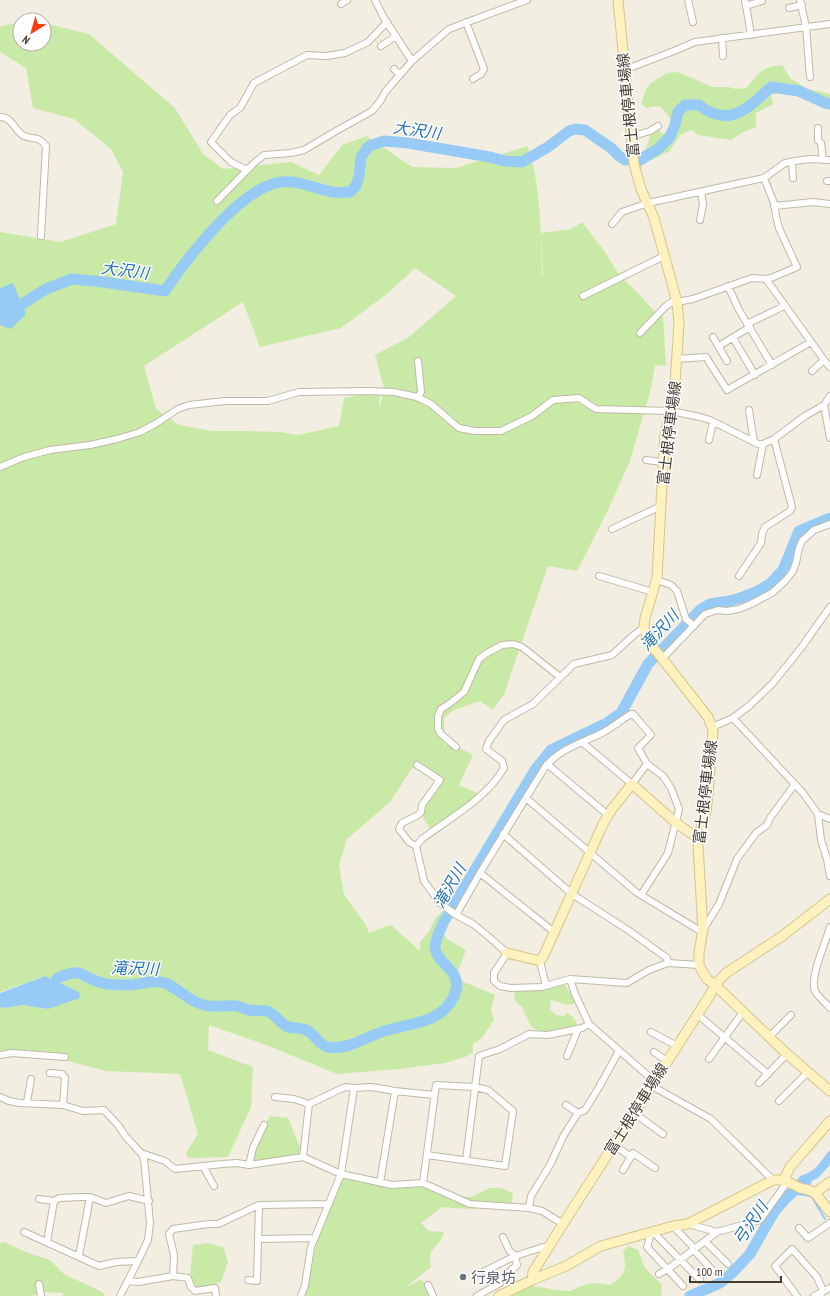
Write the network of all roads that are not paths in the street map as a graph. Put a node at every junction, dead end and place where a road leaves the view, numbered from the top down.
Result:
1 (347, 0) edge
2 (375, 0) edge
3 (527, 0) edge
4 (618, 0) edge
5 (688, 0) edge
6 (762, 1) dead end
7 (745, 3) edge
8 (801, 3) edge
9 (341, 4) dead end
10 (789, 8) dead end
11 (387, 22) junction
12 (466, 22) junction
13 (693, 22) dead end
14 (830, 24) edge
15 (806, 27) junction
16 (750, 34) junction
17 (396, 36) junction
18 (722, 38) junction
19 (381, 46) dead end
20 (723, 56) dead end
21 (412, 60) junction
22 (394, 69) dead end
23 (624, 70) junction
24 (400, 75) junction
25 (810, 77) dead end
26 (474, 79) dead end
27 (0, 117) edge
28 (658, 126) dead end
29 (818, 128) dead end
30 (630, 137) junction
31 (823, 160) junction
32 (830, 160) edge
33 (792, 162) junction
34 (247, 170) junction
35 (764, 178) junction
36 (793, 178) dead end
37 (701, 192) junction
38 (216, 201) dead end
39 (648, 203) junction
40 (830, 204) edge
41 (774, 206) junction
42 (700, 220) dead end
43 (612, 224) dead end
44 (41, 236) dead end
45 (664, 256) junction
46 (766, 279) junction
47 (728, 286) junction
48 (583, 296) dead end
49 (676, 301) junction
50 (782, 307) dead end
51 (749, 326) junction
52 (640, 333) dead end
53 (713, 337) dead end
54 (733, 338) junction
55 (811, 342) junction
56 (719, 346) junction
57 (676, 359) junction
58 (824, 360) junction
59 (418, 361) dead end
60 (727, 361) dead end
61 (772, 365) junction
62 (830, 367) edge
63 (812, 371) dead end
64 (754, 375) junction
65 (830, 396) edge
66 (418, 398) junction
67 (824, 405) junction
68 (671, 410) junction
69 (749, 410) dead end
70 (713, 422) junction
71 (830, 438) edge
72 (774, 439) junction
73 (709, 440) dead end
74 (754, 442) junction
75 (763, 444) junction
76 (646, 460) dead end
77 (663, 462) junction
78 (0, 467) edge
79 (757, 475) dead end
80 (661, 506) junction
81 (830, 524) edge
82 (612, 529) dead end
83 (599, 576) dead end
84 (739, 576) dead end
85 (657, 580) junction
86 (653, 592) junction
87 (830, 607) edge
88 (694, 626) junction
89 (644, 628) junction
90 (662, 659) junction
91 (560, 678) junction
92 (734, 718) junction
93 (712, 727) junction
94 (583, 742) junction
95 (456, 747) dead end
96 (547, 764) junction
97 (647, 764) junction
98 (417, 765) dead end
99 (632, 784) junction
100 (795, 784) junction
101 (526, 798) junction
102 (818, 814) junction
103 (608, 815) junction
104 (830, 819) edge
105 (676, 823) junction
106 (503, 834) junction
107 (698, 838) junction
108 (416, 846) junction
109 (590, 851) junction
110 (480, 873) junction
111 (830, 876) edge
112 (572, 894) junction
113 (641, 895) junction
114 (830, 899) edge
115 (454, 914) junction
116 (830, 927) edge
117 (702, 931) junction
118 (554, 932) junction
119 (506, 953) junction
120 (540, 961) junction
121 (668, 963) junction
122 (699, 965) junction
123 (570, 979) junction
124 (715, 985) junction
125 (546, 986) junction
126 (830, 1008) edge
127 (743, 1012) junction
128 (697, 1014) junction
129 (791, 1015) dead end
130 (590, 1024) junction
131 (578, 1029) junction
132 (651, 1032) dead end
133 (769, 1037) junction
134 (724, 1038) junction
135 (677, 1046) junction
136 (619, 1051) junction
137 (654, 1052) dead end
138 (786, 1054) junction
139 (0, 1055) edge
140 (566, 1056) dead end
141 (65, 1058) dead end
142 (709, 1059) dead end
143 (667, 1061) junction
144 (808, 1072) junction
145 (50, 1073) dead end
146 (768, 1074) junction
147 (31, 1079) dead end
148 (759, 1083) dead end
149 (653, 1084) junction
150 (475, 1087) junction
151 (354, 1088) junction
152 (395, 1091) junction
153 (830, 1091) edge
154 (434, 1095) junction
155 (0, 1097) edge
156 (275, 1097) dead end
157 (779, 1101) dead end
158 (27, 1102) junction
159 (309, 1104) junction
160 (63, 1105) junction
161 (566, 1105) dead end
162 (634, 1113) junction
163 (578, 1114) junction
164 (830, 1121) edge
165 (264, 1125) dead end
166 (663, 1134) dead end
167 (614, 1145) junction
168 (141, 1153) junction
169 (427, 1155) junction
170 (631, 1156) junction
171 (303, 1158) junction
172 (466, 1160) junction
173 (248, 1165) junction
174 (203, 1166) junction
175 (655, 1168) dead end
176 (622, 1170) dead end
177 (341, 1174) junction
178 (774, 1180) junction
179 (788, 1181) junction
180 (830, 1182) edge
181 (380, 1183) junction
182 (423, 1183) junction
183 (214, 1186) dead end
184 (815, 1193) junction
185 (90, 1198) junction
186 (39, 1199) dead end
187 (54, 1201) junction
188 (149, 1201) junction
189 (329, 1204) junction
190 (259, 1205) junction
191 (529, 1208) junction
192 (830, 1212) edge
193 (830, 1223) edge
194 (563, 1224) junction
195 (688, 1224) junction
196 (673, 1226) junction
197 (799, 1228) dead end
198 (24, 1232) dead end
199 (652, 1232) junction
200 (717, 1232) junction
201 (503, 1237) dead end
202 (315, 1238) junction
203 (258, 1239) junction
204 (47, 1242) junction
205 (706, 1242) junction
206 (550, 1245) junction
207 (694, 1250) junction
208 (79, 1256) junction
209 (515, 1256) junction
210 (681, 1260) junction
211 (138, 1261) junction
212 (728, 1264) dead end
213 (668, 1268) junction
214 (712, 1270) dead end
215 (484, 1271) dead end
216 (659, 1274) dead end
217 (173, 1276) junction
218 (248, 1280) dead end
219 (532, 1280) junction
220 (700, 1280) dead end
221 (128, 1281) junction
222 (39, 1284) dead end
223 (428, 1285) dead end
224 (683, 1286) dead end
225 (830, 1288) edge
226 (821, 1294) edge
227 (42, 1296) edge
228 (120, 1296) edge
229 (216, 1296) edge
230 (301, 1296) edge
231 (433, 1296) edge
232 (477, 1296) edge
233 (499, 1296) edge
234 (797, 1296) edge
235 (814, 1296) edge

1 - 9 street
2 - 11 street
3 - 12 street
4 - 23 main road, 富士根停車場線
5 - 13 street
6 - 7 street
7 - 16 street
8 - 10 street
8 - 15 street
11 - 17 street
11 - 34 street
12 - 21 street
12 - 26 street
14 - 15 street
15 - 16 street
15 - 25 street
16 - 18 street
17 - 19 street
17 - 21 street
18 - 20 street
18 - 23 street
21 - 24 street
22 - 24 street
23 - 30 main road, 富士根停車場線
24 - 34 street
27 - 44 street
28 - 30 street
29 - 31 street
30 - 39 main road, 富士根停車場線
31 - 32 street
31 - 33 street
33 - 35 street
33 - 36 street
34 - 38 street
35 - 37 street
35 - 41 street
37 - 39 street
37 - 42 street
39 - 43 street
39 - 45 main road, 富士根停車場線
40 - 41 street
41 - 46 street
45 - 48 street
45 - 49 main road, 富士根停車場線
46 - 47 street
46 - 55 street
47 - 49 street
47 - 51 street
49 - 52 street
49 - 57 main road, 富士根停車場線
50 - 51 street
51 - 54 street
51 - 61 street
53 - 56 street
54 - 56 street
54 - 64 street
55 - 58 street
55 - 61 street
56 - 60 street
57 - 64 street
57 - 68 main road, 富士根停車場線
58 - 62 street
58 - 63 street
59 - 66 street
61 - 64 street
65 - 67 street
66 - 68 street
66 - 78 street
67 - 71 street
67 - 72 street
68 - 70 street
68 - 77 main road, 富士根停車場線
69 - 74 street
70 - 73 street
70 - 74 street
72 - 75 street
72 - 84 street
74 - 75 street
75 - 79 street
76 - 77 street
77 - 80 main road, 富士根停車場線
80 - 82 street
80 - 85 main road, 富士根停車場線
81 - 88 street
83 - 86 street
85 - 86 main road, 富士根停車場線
85 - 88 street
86 - 89 main road, 富士根停車場線
87 - 92 street
88 - 90 street
89 - 90 main road, 富士根停車場線
89 - 91 street
90 - 93 main road, 富士根停車場線
91 - 95 street
91 - 108 street
92 - 93 street
92 - 100 street
93 - 107 main road, 富士根停車場線
94 - 96 street
94 - 97 street
94 - 99 street
96 - 101 street
96 - 103 street
97 - 99 street
97 - 105 street
98 - 108 street
99 - 103 main road
99 - 105 main road
100 - 102 street
100 - 117 street
101 - 106 street
101 - 109 street
102 - 104 street
102 - 111 street
103 - 109 main road
105 - 107 main road
105 - 113 street
106 - 110 street
106 - 112 street
107 - 117 main road, 富士根停車場線
108 - 115 street
109 - 112 main road
109 - 113 street
110 - 115 street
110 - 118 street
112 - 118 main road
112 - 121 street
113 - 117 street
114 - 124 main road, 富士根停車場線
115 - 119 street
116 - 126 street
117 - 122 main road, 富士根停車場線
118 - 120 main road
119 - 120 main road
119 - 125 street
120 - 125 street
121 - 122 street
121 - 123 street
122 - 124 main road
123 - 125 street
123 - 130 street
124 - 127 main road
124 - 128 main road, 富士根停車場線
127 - 133 main road
127 - 134 street
128 - 134 street
128 - 135 main road, 富士根停車場線
129 - 133 street
130 - 131 street
130 - 136 street
131 - 140 street
131 - 150 street
132 - 135 street
133 - 138 main road
134 - 142 street
134 - 146 street
135 - 143 main road, 富士根停車場線
136 - 149 street
136 - 163 street
137 - 143 street
138 - 144 main road
138 - 146 street
139 - 141 street
143 - 149 main road, 富士根停車場線
144 - 153 main road
144 - 157 street
145 - 160 street
146 - 148 street
147 - 158 street
149 - 162 main road, 富士根停車場線
149 - 178 street
150 - 154 street
150 - 172 street
150 - 172 street
151 - 152 street
151 - 159 street
151 - 177 street
152 - 154 street
152 - 181 street
154 - 169 street
155 - 158 street
156 - 159 street
158 - 160 street
159 - 171 street
160 - 168 street
161 - 163 street
162 - 166 street
162 - 167 main road, 富士根停車場線
163 - 191 street
164 - 179 main road
165 - 173 street
167 - 170 street
167 - 194 main road, 富士根停車場線
168 - 174 street
168 - 188 street
169 - 172 street
169 - 182 street
170 - 175 street
170 - 176 street
171 - 173 street
171 - 177 street
173 - 174 street
174 - 183 street
177 - 181 street
177 - 189 street
178 - 179 main road
178 - 195 main road
179 - 184 main road
179 - 200 street
180 - 184 main road
181 - 182 street
182 - 191 street
184 - 192 main road
185 - 187 street
185 - 188 street
185 - 208 street
186 - 187 street
187 - 204 street
188 - 211 street
189 - 190 street
189 - 202 street
190 - 203 street
190 - 217 street
191 - 194 street
193 - 197 street
194 - 206 main road, 富士根停車場線
195 - 196 main road
195 - 200 street
196 - 199 main road
196 - 207 street
198 - 204 street
199 - 210 street
199 - 213 street
199 - 219 main road
200 - 205 street
201 - 209 street
202 - 203 street
202 - 230 street
203 - 218 street
204 - 208 street
205 - 207 street
205 - 212 street
206 - 209 street
206 - 219 main road, 富士根停車場線
207 - 210 street
207 - 214 street
208 - 211 street
209 - 215 street
209 - 232 street
210 - 213 street
210 - 220 street
211 - 221 street
213 - 216 street
213 - 224 street
217 - 221 street
217 - 229 street
219 - 233 main road
221 - 228 street
222 - 227 street
223 - 231 street
225 - 226 street
226 - 234 street
226 - 235 street

